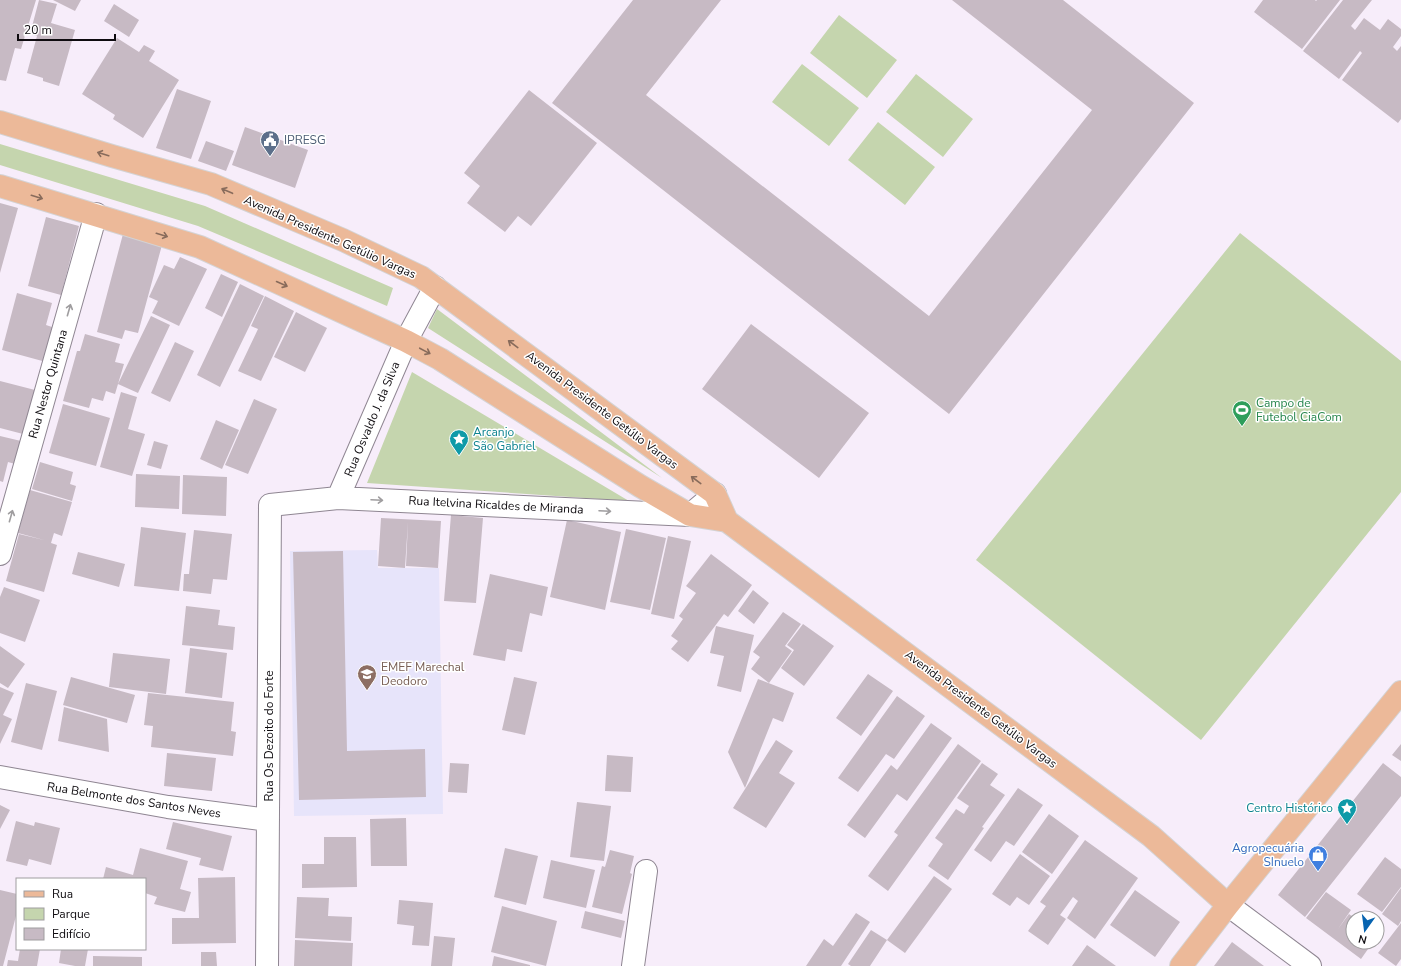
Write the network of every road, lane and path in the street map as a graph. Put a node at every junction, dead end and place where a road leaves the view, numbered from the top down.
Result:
1 (0, 122) edge
2 (0, 186) edge
3 (96, 214) junction
4 (435, 287) junction
5 (406, 341) junction
6 (715, 494) junction
7 (338, 498) junction
8 (270, 505) joint
9 (690, 515) junction
10 (727, 521) junction
11 (0, 554) edge
12 (1401, 692) edge
13 (0, 777) edge
14 (268, 820) junction
15 (646, 871) dead end
16 (1228, 905) junction
17 (267, 966) edge
18 (633, 966) edge
19 (1180, 966) edge
20 (1310, 966) edge

4 -> 1 main road, Avenida Presidente Getúlio Vargas
2 -> 3 main road, Avenida Presidente Getúlio Vargas
3 -> 5 main road, Avenida Presidente Getúlio Vargas
11 -> 3 street, Rua Nestor Quintana
4 - 5 street, Rua Osvaldo J. da Silva
6 -> 4 main road, Avenida Presidente Getúlio Vargas
5 - 7 street, Rua Osvaldo J. da Silva
5 -> 9 main road, Avenida Presidente Getúlio Vargas
6 - 9 street
6 - 10 main road, Avenida Presidente Getúlio Vargas
7 - 8 street, Rua Itelvina Ricaldes de Miranda
7 -> 9 street, Rua Itelvina Ricaldes de Miranda
8 - 14 street, Rua Os Dezoito do Forte
9 - 10 main road, Avenida Presidente Getúlio Vargas
10 - 16 main road, Avenida Presidente Getúlio Vargas
12 - 16 main road
13 - 14 street, Rua Belmonte dos Santos Neves
14 - 17 street, Rua Os Dezoito do Forte
15 - 18 street
16 - 19 main road
16 - 20 street

